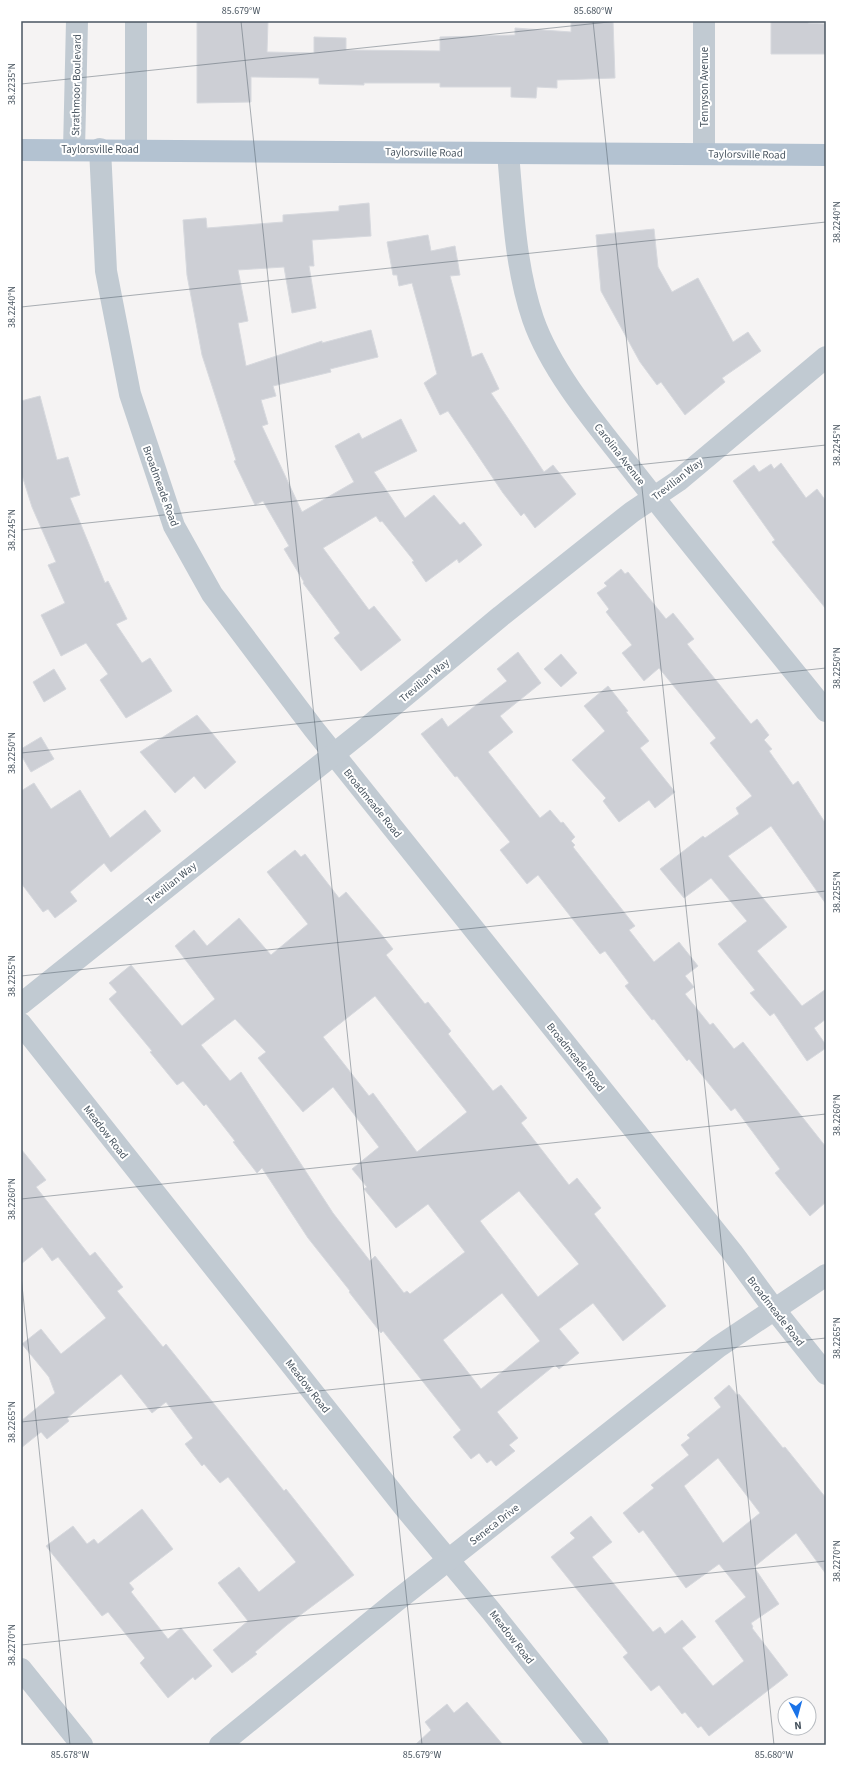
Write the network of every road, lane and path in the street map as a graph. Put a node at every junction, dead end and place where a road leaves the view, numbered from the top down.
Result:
1 (77, 21) edge
2 (136, 21) edge
3 (704, 21) edge
4 (136, 149) junction
5 (21, 150) edge
6 (74, 150) junction
7 (100, 150) junction
8 (508, 153) junction
9 (704, 153) junction
10 (826, 155) edge
11 (826, 357) edge
12 (654, 497) junction
13 (826, 711) edge
14 (333, 753) junction
15 (21, 1004) edge
16 (21, 1024) edge
17 (826, 1275) edge
18 (774, 1309) junction
19 (826, 1374) edge
20 (449, 1560) junction
21 (21, 1669) edge
22 (82, 1745) edge
23 (220, 1745) edge
24 (598, 1745) edge

1 - 6 street, Strathmoor Boulevard
2 - 4 street
3 - 9 street, Tennyson Avenue
4 - 7 main road, Taylorsville Road
4 - 8 main road, Taylorsville Road
5 - 6 main road, Taylorsville Road
6 - 7 main road, Taylorsville Road
7 - 14 street, Broadmeade Road
8 - 9 main road, Taylorsville Road
8 - 12 street, Carolina Avenue
9 - 10 main road, Taylorsville Road
11 - 12 street, Trevilian Way
12 - 13 street, Carolina Avenue
12 - 14 street, Trevilian Way
14 - 15 street, Trevilian Way
14 - 18 street, Broadmeade Road
16 - 20 street, Meadow Road
17 - 18 street, Seneca Drive
18 - 19 street, Broadmeade Road
18 - 20 street, Seneca Drive
20 - 23 street, Seneca Drive
20 - 24 street, Meadow Road
21 - 22 street

